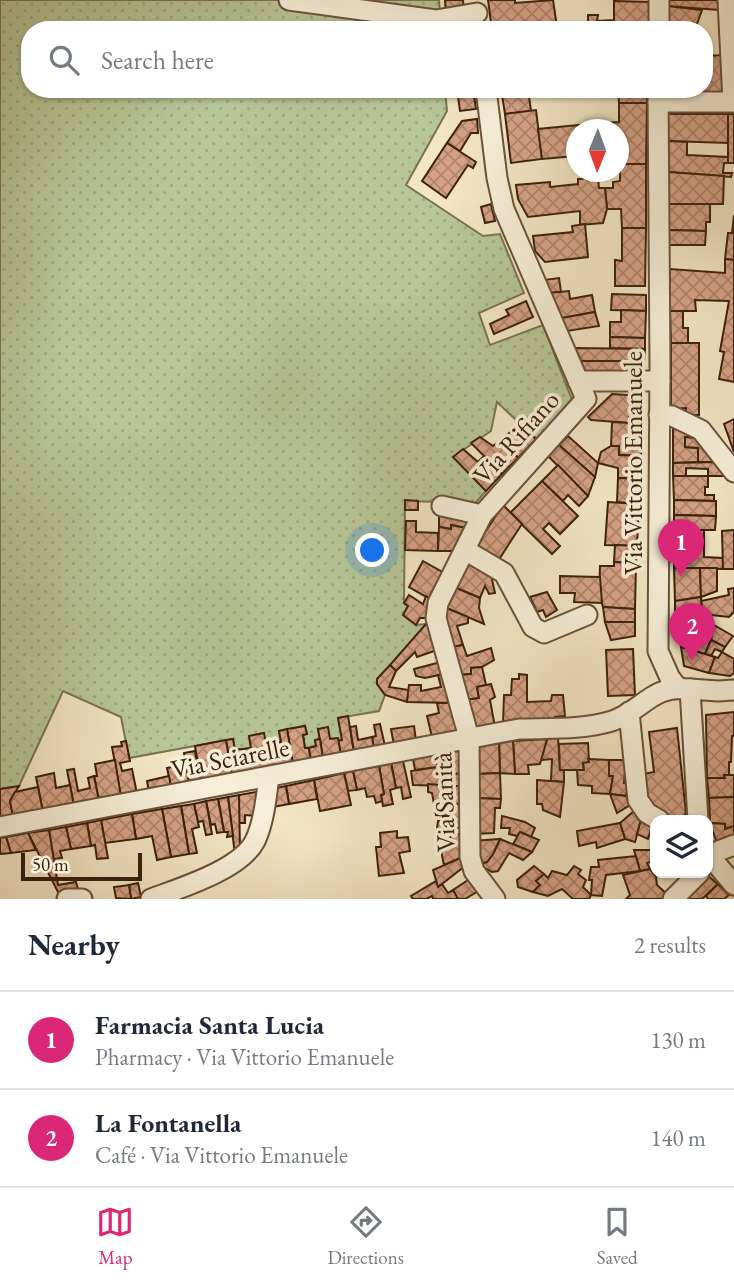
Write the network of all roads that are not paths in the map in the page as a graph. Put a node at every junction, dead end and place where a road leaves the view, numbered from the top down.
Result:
1 (289, 0) edge
2 (659, 0) edge
3 (728, 0) edge
4 (477, 14) edge
5 (659, 21) edge
6 (487, 98) edge
7 (658, 98) edge
8 (683, 98) edge
9 (734, 102) edge
10 (660, 381) junction
11 (582, 390) junction
12 (659, 415) junction
13 (734, 472) edge
14 (442, 506) dead end
15 (482, 515) junction
16 (465, 550) junction
17 (587, 615) dead end
18 (658, 651) junction
19 (684, 688) junction
20 (734, 690) edge
21 (636, 706) junction
22 (468, 738) junction
23 (270, 777) junction
24 (650, 815) edge
25 (697, 815) edge
26 (0, 827) edge
27 (734, 845) edge
28 (713, 858) edge
29 (713, 867) edge
30 (692, 878) edge
31 (734, 886) edge
32 (66, 899) edge
33 (82, 899) edge
34 (151, 899) edge
35 (495, 899) edge
36 (673, 899) edge

1 - 4 street
2 - 5 street
3 - 9 street
6 - 11 street, Via Rifiano
7 - 10 street, Via Vittorio Emanuele
8 - 9 street
10 - 11 street
10 - 12 street, Via Vittorio Emanuele
11 - 15 street, Via Rifiano
12 - 13 street
12 - 18 street, Via Vittorio Emanuele
14 - 15 street
15 - 16 street, Via Rifiano
16 - 17 street
16 - 22 street, Via Rifiano
18 - 19 street, Via Vittorio Emanuele
18 - 21 street
19 - 20 street
19 - 21 street, Via Sciarelle
19 - 25 street, Via Vittorio Emanuele
21 - 22 street, Via Sciarelle
21 - 24 street
22 - 23 street, Via Sciarelle
22 - 35 street, Via Sanità
23 - 26 street, Via Sciarelle
23 - 34 street
27 - 28 street
29 - 31 street
30 - 36 street
32 - 33 street

